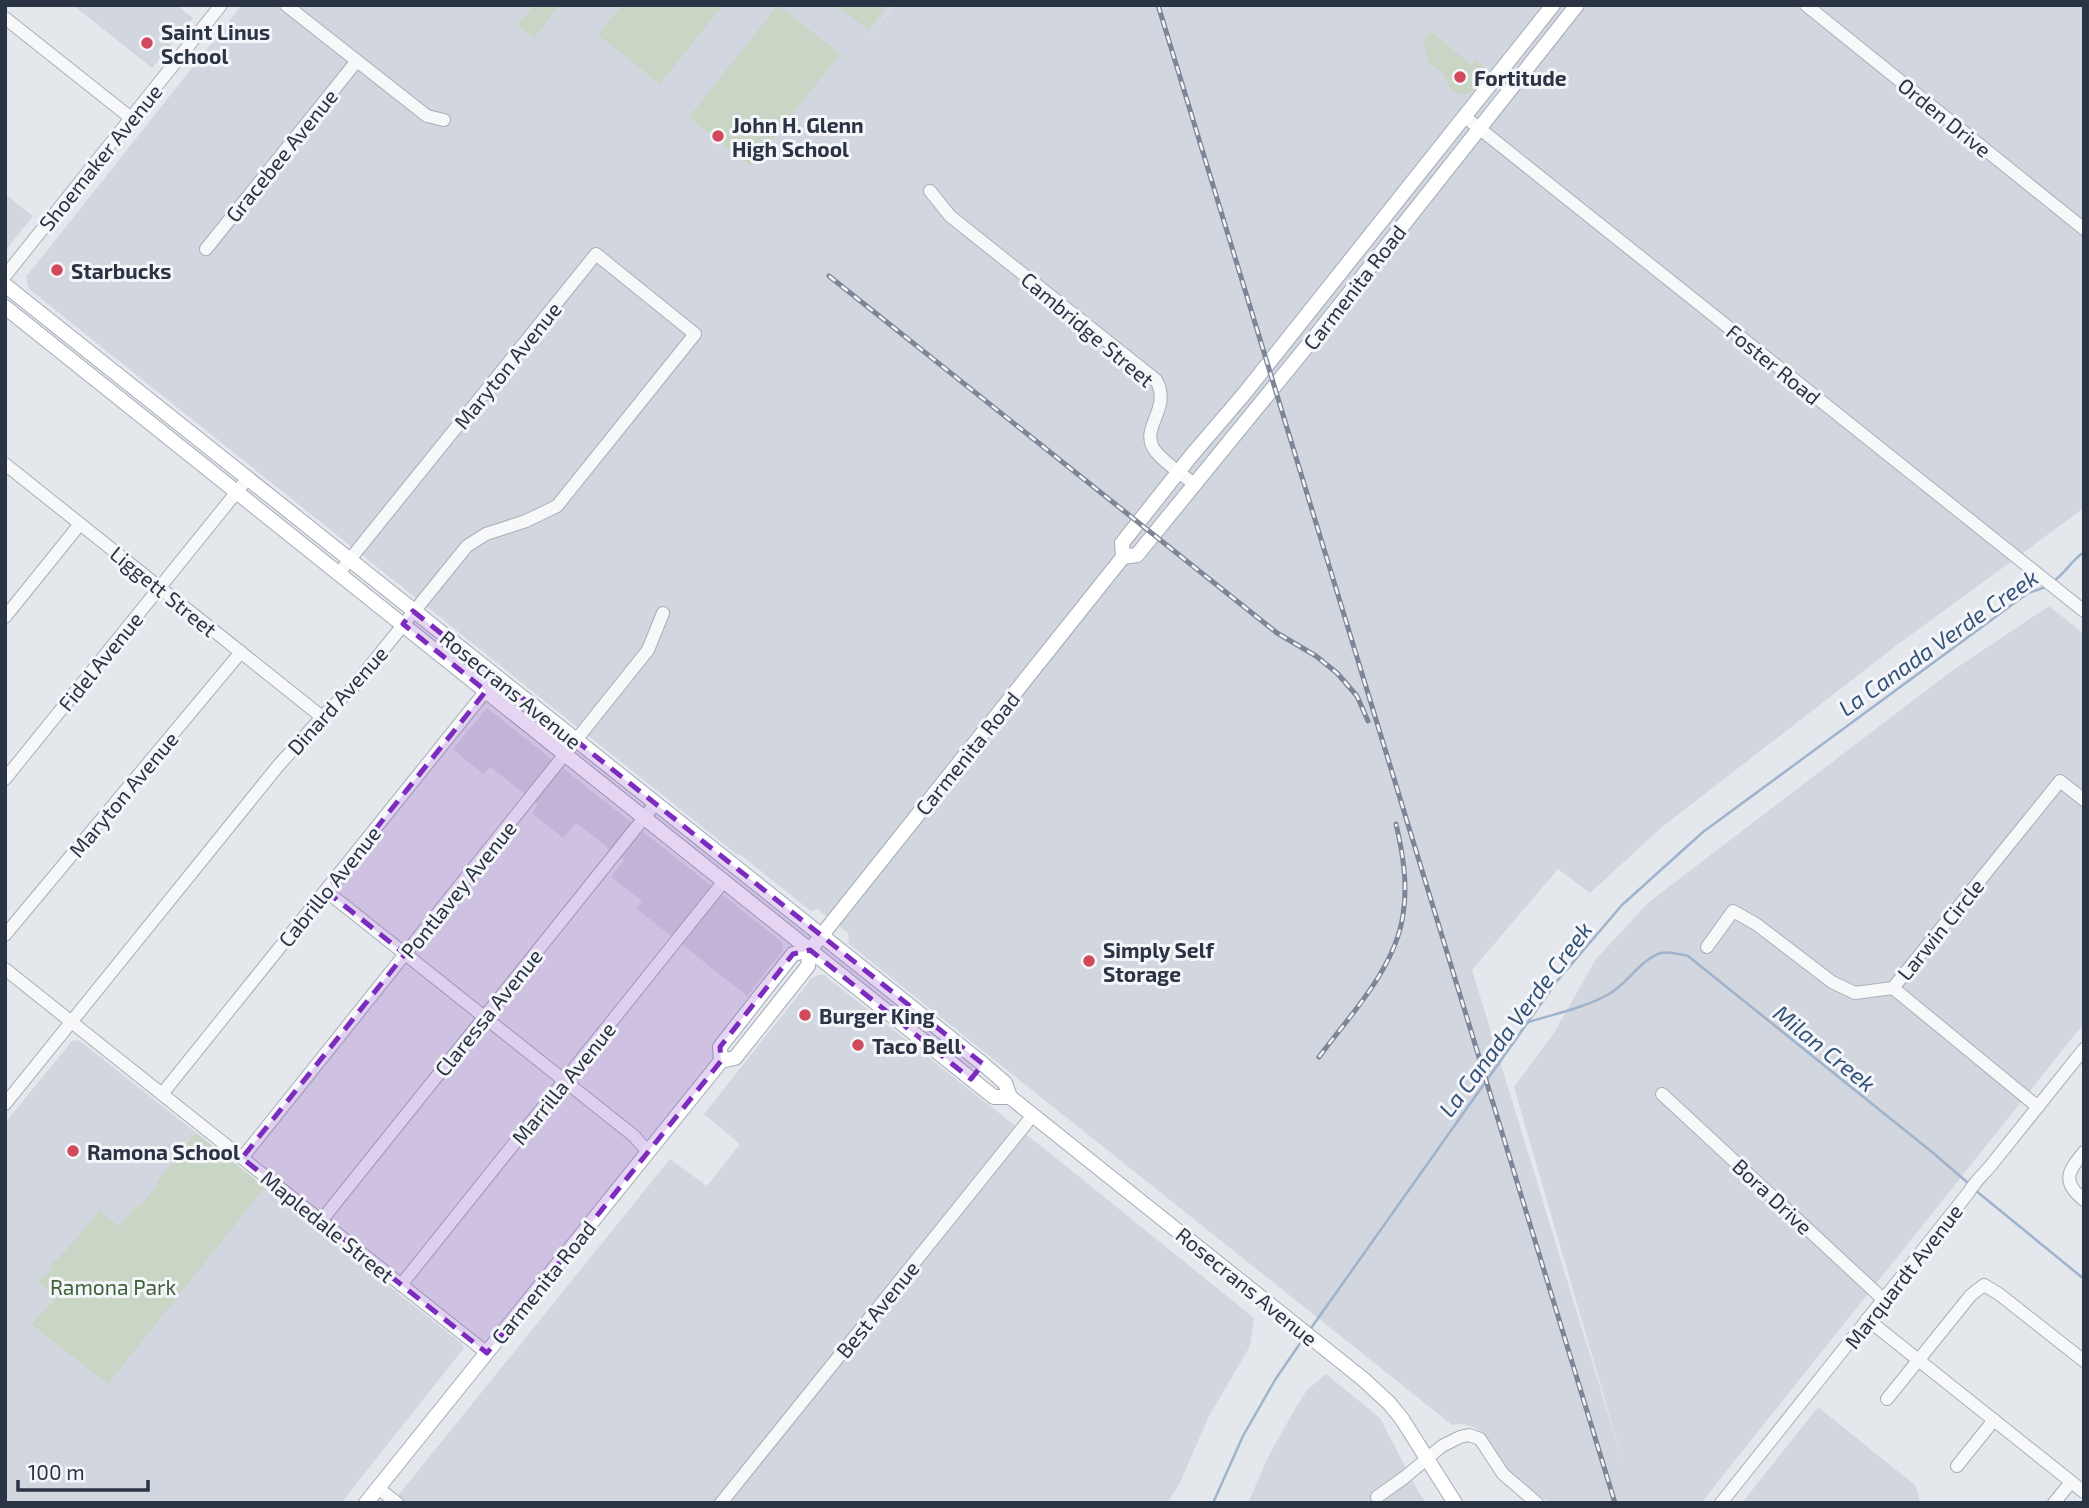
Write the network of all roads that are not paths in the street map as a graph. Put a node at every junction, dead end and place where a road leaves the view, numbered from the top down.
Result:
1 (221, 5) edge
2 (286, 5) edge
3 (1553, 5) edge
4 (1577, 5) edge
5 (1806, 5) edge
6 (5, 18) edge
7 (356, 62) junction
8 (1465, 117) junction
9 (131, 118) junction
10 (444, 120) dead end
11 (1479, 128) junction
12 (930, 191) dead end
13 (2084, 229) edge
14 (206, 249) dead end
15 (5, 276) edge
16 (5, 285) edge
17 (5, 307) edge
18 (695, 334) joint
19 (106, 365) junction
20 (93, 377) junction
21 (5, 464) edge
22 (1179, 471) junction
23 (247, 478) junction
24 (1194, 484) junction
25 (237, 492) junction
26 (80, 524) junction
27 (1123, 557) junction
28 (349, 560) junction
29 (339, 573) junction
30 (159, 587) junction
31 (413, 611) junction
32 (2084, 611) edge
33 (663, 614) dead end
34 (5, 617) edge
35 (403, 624) junction
36 (241, 652) junction
37 (497, 677) junction
38 (486, 691) junction
39 (322, 717) junction
40 (576, 741) junction
41 (565, 754) junction
42 (5, 779) edge
43 (2084, 800) edge
44 (655, 804) junction
45 (644, 817) junction
46 (724, 881) junction
47 (326, 891) junction
48 (5, 935) edge
49 (821, 937) junction
50 (1707, 947) dead end
51 (810, 950) junction
52 (405, 954) junction
53 (5, 969) edge
54 (1893, 988) junction
55 (484, 1017) junction
56 (72, 1021) junction
57 (2084, 1049) edge
58 (2079, 1064) edge
59 (983, 1065) junction
60 (971, 1079) junction
61 (565, 1080) junction
62 (162, 1094) junction
63 (1662, 1094) dead end
64 (1010, 1097) junction
65 (5, 1104) edge
66 (2038, 1107) junction
67 (1033, 1115) junction
68 (647, 1151) junction
69 (2084, 1152) edge
70 (242, 1158) junction
71 (2084, 1200) edge
72 (321, 1221) junction
73 (401, 1285) junction
74 (1883, 1298) junction
75 (1867, 1319) junction
76 (486, 1353) junction
77 (1919, 1361) junction
78 (2084, 1361) edge
79 (1887, 1399) dead end
80 (1994, 1420) junction
81 (1427, 1458) junction
82 (1957, 1466) dead end
83 (2071, 1482) junction
84 (378, 1488) junction
85 (2084, 1492) edge
86 (1377, 1496) dead end
87 (366, 1503) edge
88 (397, 1503) edge
89 (721, 1503) edge
90 (1455, 1503) edge
91 (1537, 1503) edge
92 (1721, 1503) edge
93 (2054, 1503) edge

1 - 9 street, Shoemaker Avenue
2 - 7 street
3 - 8 main road, Carmenita Road
4 - 11 main road, Carmenita Road
5 - 13 street, Orden Drive
6 - 9 street
7 - 10 street
7 - 14 street, Gracebee Avenue
8 - 11 street, Foster Road
8 - 22 main road, Carmenita Road
9 - 15 street, Shoemaker Avenue
11 - 24 main road, Carmenita Road
11 - 32 street, Foster Road
12 - 22 street, Cambridge Street
16 - 19 main road, Rosecrans Avenue
17 - 20 main road, Rosecrans Avenue
18 - 28 street, Maryton Avenue
18 - 31 street, Dinard Avenue
19 - 20 main road
19 - 23 main road, Rosecrans Avenue
20 - 25 main road, Rosecrans Avenue
21 - 26 street, Liggett Street
22 - 24 street, Cambridge Street
22 - 27 main road, Carmenita Road
23 - 25 street, Fidel Avenue
23 - 28 main road, Rosecrans Avenue
24 - 27 main road, Carmenita Road
25 - 29 main road, Rosecrans Avenue
25 - 30 street, Fidel Avenue
26 - 30 street, Liggett Street
26 - 34 street
27 - 49 main road, Carmenita Road
28 - 29 street, Maryton Avenue
28 - 31 main road, Rosecrans Avenue
29 - 35 main road, Rosecrans Avenue
30 - 36 street, Liggett Street
30 - 42 street, Fidel Avenue
31 - 35 street, Dinard Avenue
31 - 37 main road, Rosecrans Avenue
33 - 40 street, Pontlavey Avenue
35 - 38 main road, Rosecrans Avenue
35 - 39 street, Dinard Avenue
36 - 39 street, Liggett Street
36 - 48 street, Maryton Avenue
37 - 38 street, Cabrillo Avenue
37 - 40 main road, Rosecrans Avenue
38 - 41 main road, Rosecrans Avenue
38 - 47 street, Cabrillo Avenue
39 - 56 street, Dinard Avenue
40 - 41 street, Pontlavey Avenue
40 - 44 main road, Rosecrans Avenue
41 - 45 main road, Rosecrans Avenue
41 - 52 street, Pontlavey Avenue
43 - 54 street, Larwin Circle
44 - 45 street, Claressa Avenue
44 - 49 main road, Rosecrans Avenue
45 - 46 main road, Rosecrans Avenue
45 - 55 street, Claressa Avenue
46 - 51 main road, Rosecrans Avenue
46 - 61 street, Marrilla Avenue
47 - 52 street
47 - 62 street, Cabrillo Avenue
49 - 51 main road, Carmenita Road
49 - 59 main road, Rosecrans Avenue
50 - 54 street
51 - 60 main road, Rosecrans Avenue
51 - 68 main road, Carmenita Road
52 - 55 street
52 - 70 street, Pontlavey Avenue
53 - 56 street, Mapledale Street
54 - 66 street, Larwin Circle
55 - 61 street
55 - 72 street, Claressa Avenue
56 - 62 street, Mapledale Street
56 - 65 street, Dinard Avenue
57 - 58 street, Marquardt Avenue
58 - 66 street, Marquardt Avenue
59 - 60 main road
59 - 64 main road, Rosecrans Avenue
60 - 64 main road, Rosecrans Avenue
61 - 68 street
61 - 73 street, Marrilla Avenue
62 - 70 street, Mapledale Street
63 - 74 street, Bora Drive
64 - 67 main road, Rosecrans Avenue
66 - 74 street, Marquardt Avenue
67 - 81 main road, Rosecrans Avenue
67 - 89 street, Best Avenue
68 - 76 main road, Carmenita Road
69 - 71 street
70 - 72 street, Mapledale Street
72 - 73 street, Mapledale Street
73 - 76 street, Mapledale Street
74 - 75 street, Marquardt Avenue
75 - 77 street
75 - 92 street, Marquardt Avenue
76 - 84 main road, Carmenita Road
77 - 78 street
77 - 79 street
77 - 80 street
80 - 82 street
80 - 83 street
81 - 86 street
81 - 90 main road, Rosecrans Avenue
81 - 91 street
83 - 85 street
83 - 93 street
84 - 87 main road, Carmenita Road
84 - 88 street

